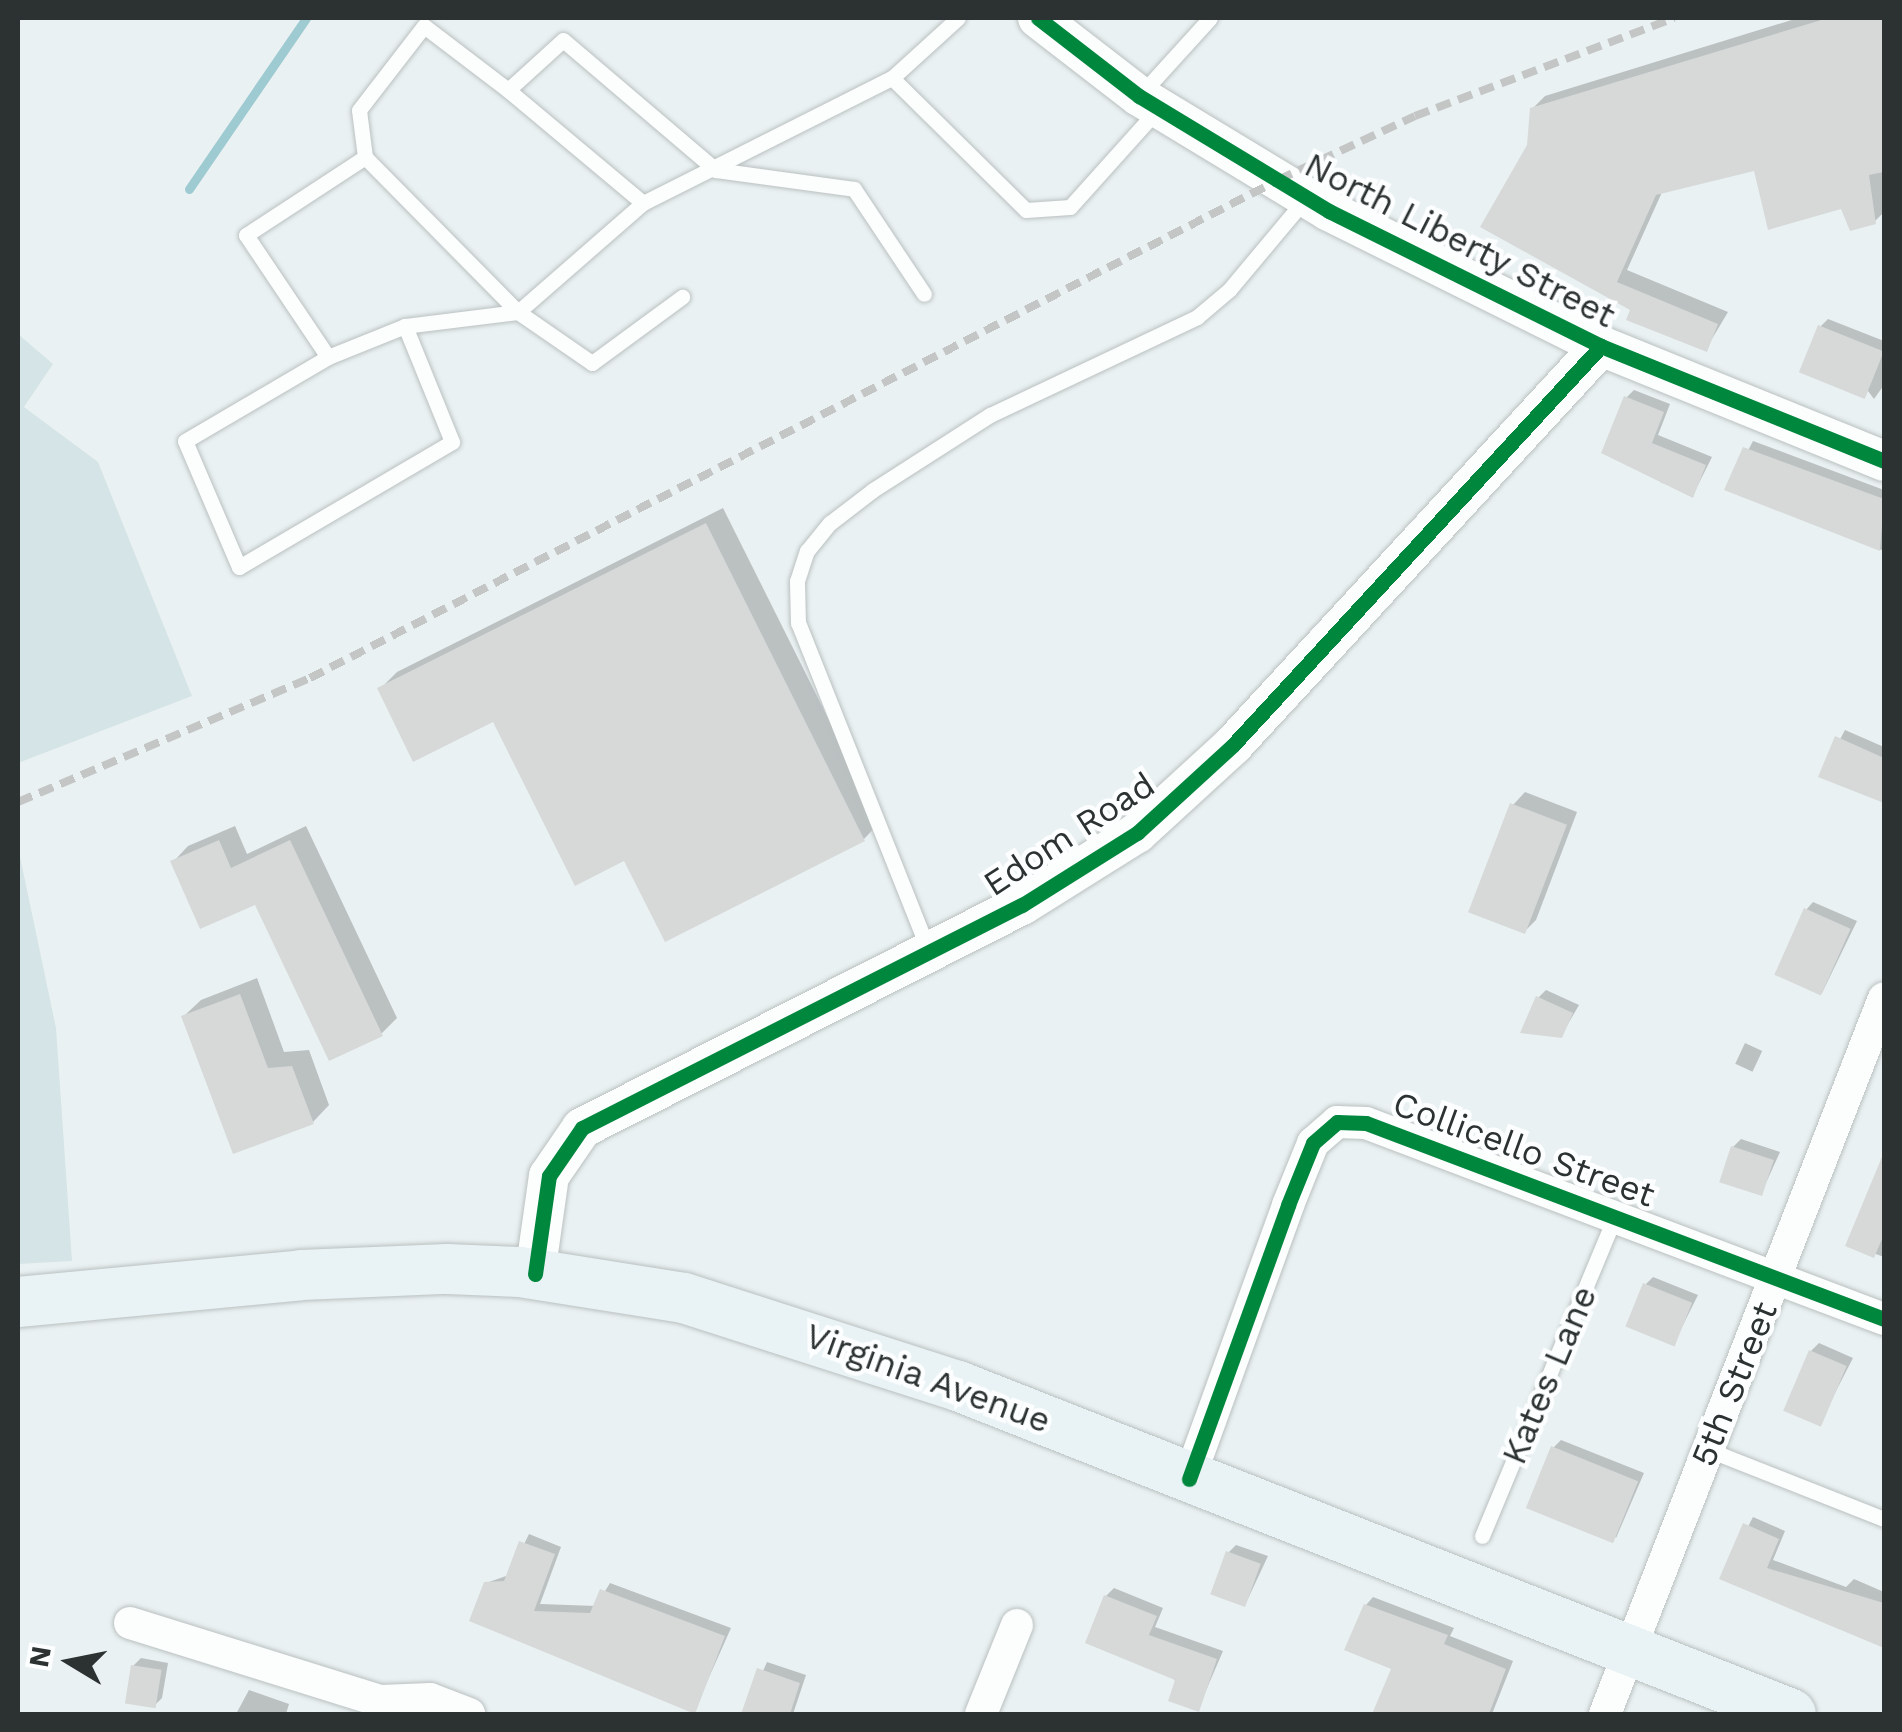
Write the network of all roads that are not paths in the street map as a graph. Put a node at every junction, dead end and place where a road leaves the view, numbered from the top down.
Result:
1 (958, 18) edge
2 (1038, 18) edge
3 (1210, 18) edge
4 (892, 78) junction
5 (508, 90) junction
6 (1149, 102) junction
7 (365, 156) junction
8 (716, 170) junction
9 (1306, 198) junction
10 (643, 203) junction
11 (924, 294) dead end
12 (682, 297) dead end
13 (518, 312) junction
14 (405, 326) junction
15 (1602, 346) junction
16 (328, 356) junction
17 (1884, 461) edge
18 (929, 953) junction
19 (1884, 998) edge
20 (1616, 1214) junction
21 (535, 1274) junction
22 (1777, 1277) junction
23 (18, 1302) edge
24 (1884, 1320) edge
25 (1709, 1450) junction
26 (1189, 1479) junction
27 (1884, 1519) edge
28 (1482, 1536) dead end
29 (130, 1623) dead end
30 (1017, 1625) dead end
31 (1629, 1650) junction
32 (372, 1708) edge
33 (469, 1714) edge
34 (981, 1714) edge
35 (1605, 1714) edge
36 (1791, 1714) edge

1 - 4 lane
2 - 6 street, North Liberty Street
3 - 6 lane
4 - 6 lane
4 - 8 lane
5 - 7 lane
5 - 8 lane
5 - 10 lane
6 - 9 street, North Liberty Street
7 - 13 lane
7 - 16 lane
8 - 10 lane
8 - 11 lane
9 - 15 street, North Liberty Street
9 - 18 lane
10 - 13 lane
12 - 13 lane
13 - 14 lane
14 - 16 lane
14 - 16 lane
15 - 17 street, North Liberty Street
15 - 18 street, Edom Road
18 - 21 street, Edom Road
19 - 22 street, 5th Street
20 - 22 street, Collicello Street
20 - 26 street, Collicello Street
20 - 28 lane, Kates Lane
21 - 23 main road, Virginia Avenue
21 - 26 main road, Virginia Avenue
22 - 24 street, Collicello Street
22 - 25 street, 5th Street
25 - 27 lane
25 - 31 street, 5th Street
26 - 31 main road, Virginia Avenue
29 - 32 street
30 - 34 street
31 - 35 street, 5th Street
31 - 36 main road, Virginia Avenue
32 - 33 street

